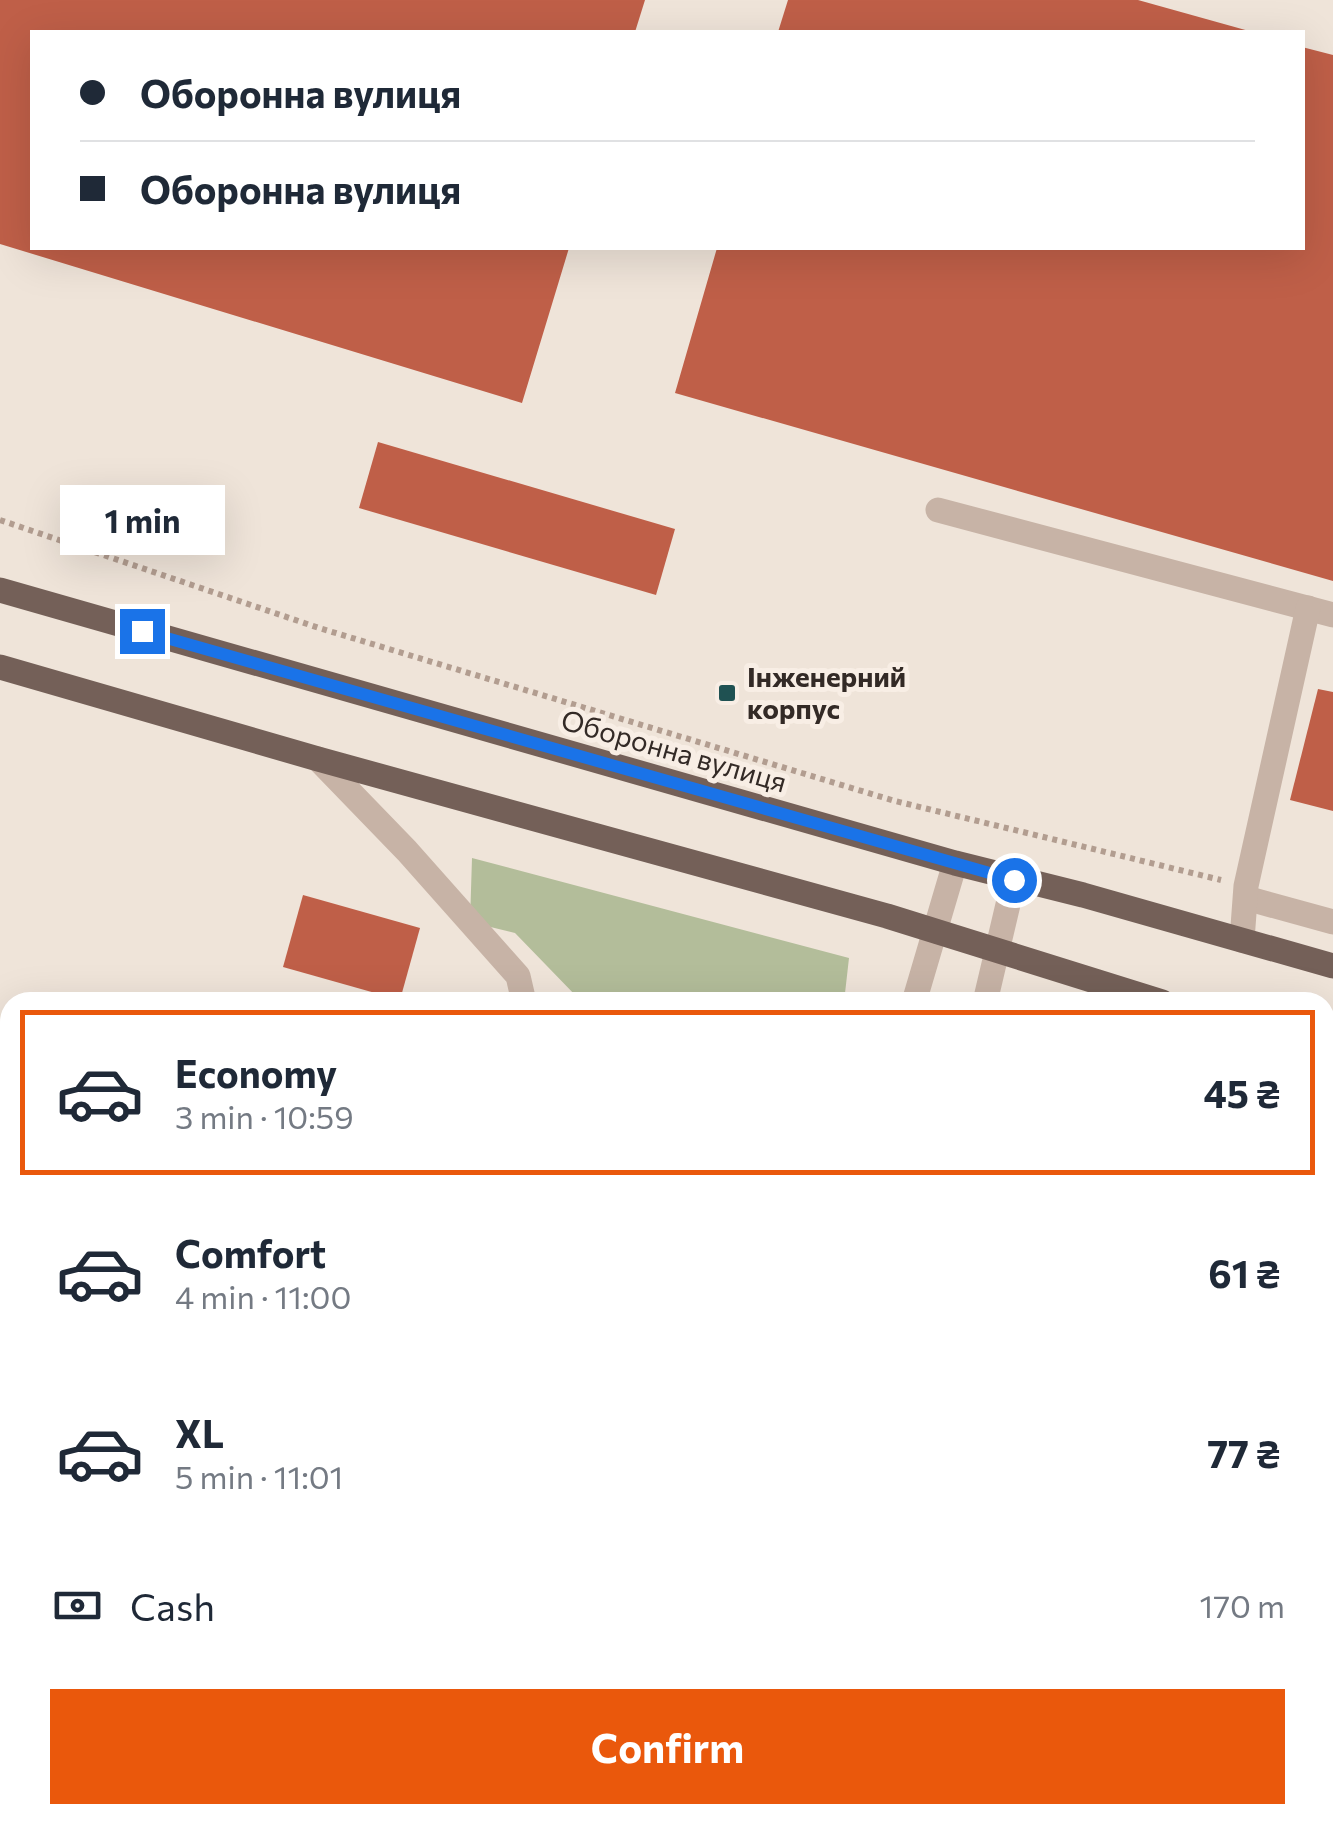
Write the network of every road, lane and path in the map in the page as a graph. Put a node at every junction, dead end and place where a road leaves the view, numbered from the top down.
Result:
1 (938, 510) dead end
2 (0, 520) edge
3 (0, 590) edge
4 (1321, 612) edge
5 (0, 666) edge
6 (318, 759) junction
7 (955, 863) junction
8 (1014, 880) junction
9 (1246, 892) junction
10 (1333, 922) edge
11 (936, 930) junction
12 (1242, 940) junction
13 (996, 948) junction
14 (1333, 966) edge
15 (522, 992) edge
16 (917, 992) edge
17 (987, 992) edge
18 (1131, 992) edge

1 - 4 street
2 - 9 path
3 - 7 main road, Оборонна вулиця
4 - 9 street
5 - 6 main road
6 - 11 main road
6 - 15 street
7 - 8 main road, Оборонна вулиця
7 - 11 street
8 - 12 main road, Оборонна вулиця
8 - 13 street
9 - 10 street
9 - 12 street
11 - 13 main road
11 - 16 street
12 - 14 main road, Оборонна вулиця
13 - 17 street
13 - 18 main road

